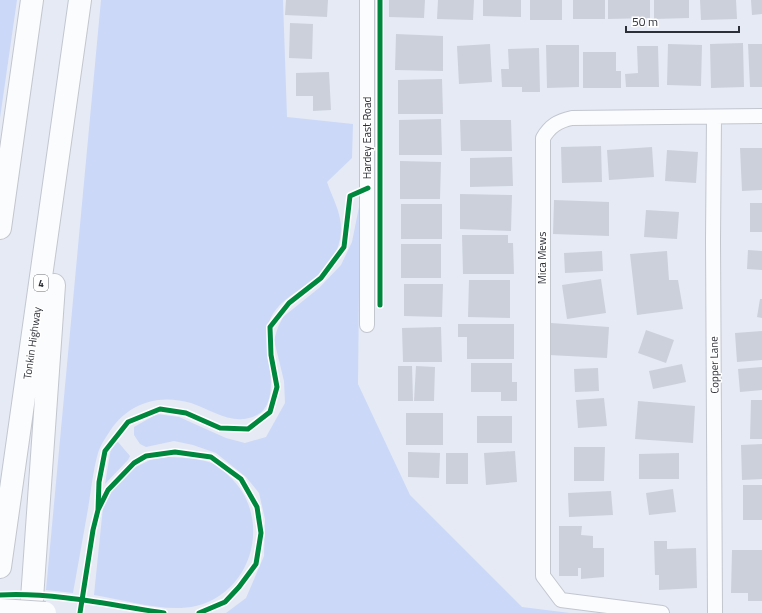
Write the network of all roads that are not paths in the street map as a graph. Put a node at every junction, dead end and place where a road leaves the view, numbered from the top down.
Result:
1 (32, 0) edge
2 (80, 0) edge
3 (367, 0) edge
4 (66, 112) junction
5 (762, 116) edge
6 (714, 117) junction
7 (0, 228) edge
8 (367, 324) dead end
9 (0, 567) edge
10 (0, 610) edge
11 (31, 613) edge
12 (45, 613) edge
13 (50, 613) edge
14 (662, 613) edge
15 (715, 613) edge

1 - 7 highway
2 - 4 highway, Tonkin Highway / 4
3 - 8 street, Hardey East Road
4 - 9 highway, Tonkin Highway / 4
4 - 11 highway
5 - 6 street, Mica Mews
6 - 14 street, Mica Mews
6 - 15 street, Copper Lane
10 - 12 highway, bridge
12 - 13 highway

